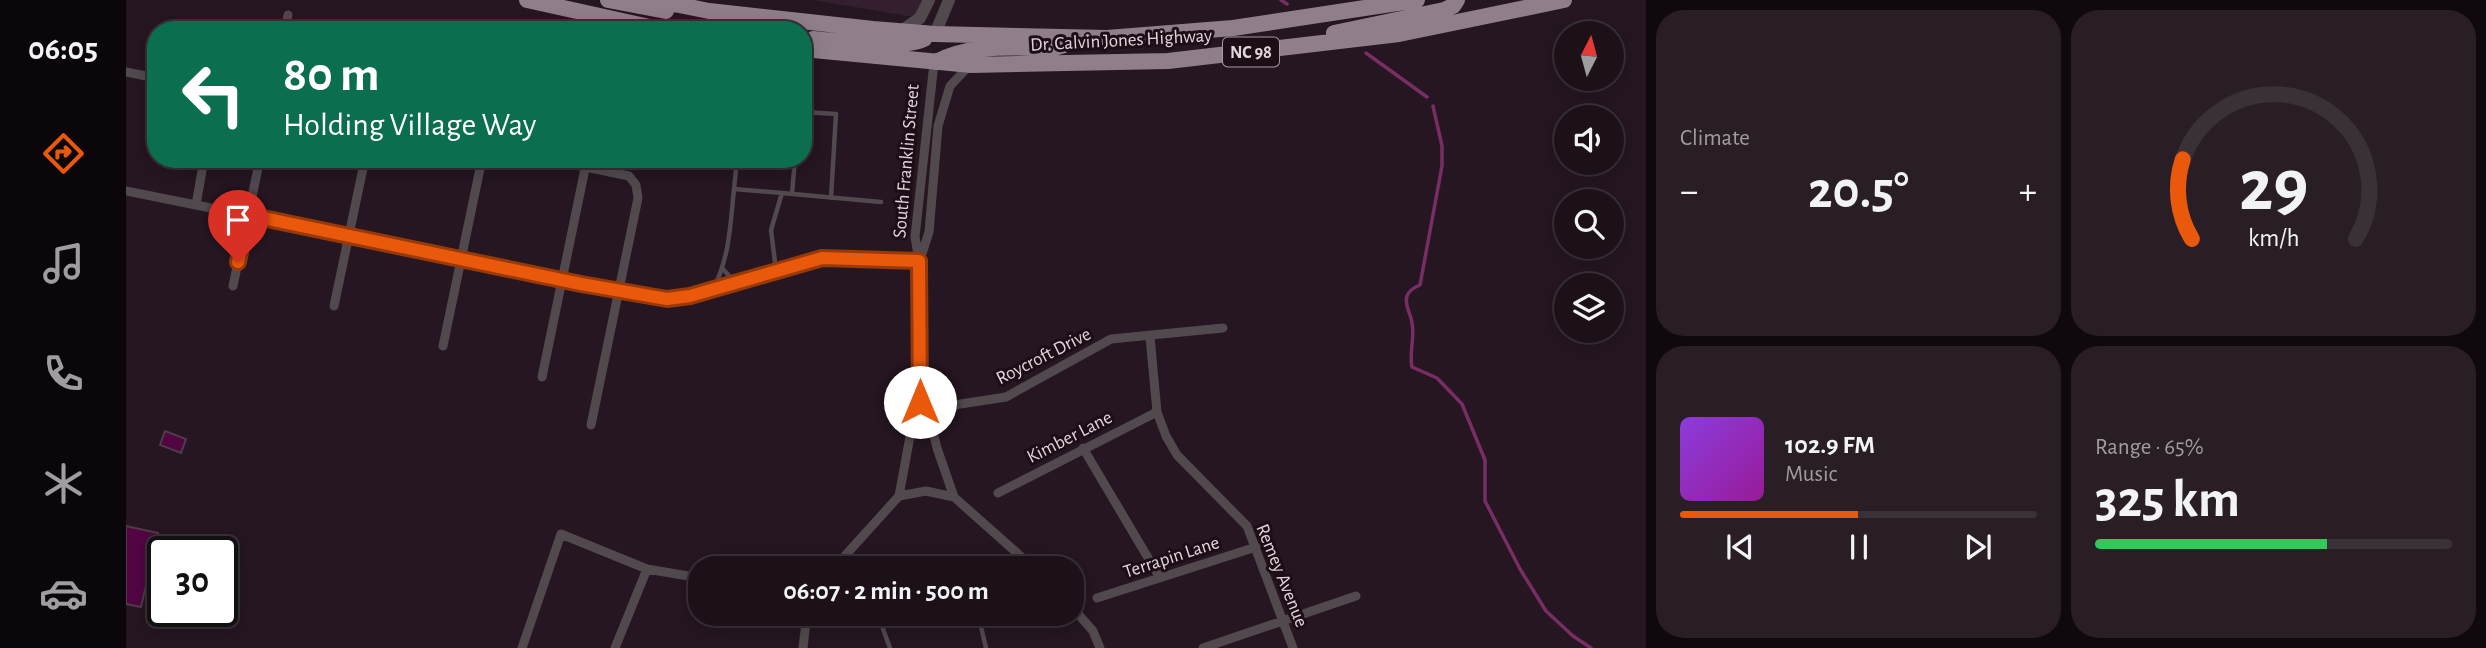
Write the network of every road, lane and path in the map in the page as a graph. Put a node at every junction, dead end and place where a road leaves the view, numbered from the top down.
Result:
1 (527, 0) edge
2 (608, 0) edge
3 (654, 0) edge
4 (929, 0) edge
5 (949, 0) edge
6 (1417, 0) edge
7 (1457, 0) edge
8 (1563, 0) edge
9 (709, 11) junction
10 (288, 15) dead end
11 (287, 21) edge
12 (622, 21) edge
13 (800, 21) edge
14 (812, 22) edge
15 (901, 32) junction
16 (936, 34) junction
17 (1088, 38) junction
18 (812, 39) edge
19 (1300, 46) junction
20 (812, 49) edge
21 (934, 63) junction
22 (971, 65) junction
23 (126, 72) edge
24 (147, 76) edge
25 (812, 113) edge
26 (202, 168) edge
27 (258, 168) edge
28 (363, 168) edge
29 (480, 168) edge
30 (585, 168) edge
31 (603, 168) edge
32 (736, 168) edge
33 (794, 168) edge
34 (734, 189) junction
35 (126, 191) edge
36 (782, 193) junction
37 (792, 194) junction
38 (831, 198) junction
39 (881, 202) dead end
40 (196, 205) junction
41 (248, 215) junction
42 (349, 237) junction
43 (460, 258) junction
44 (919, 261) junction
45 (723, 269) junction
46 (776, 270) junction
47 (562, 280) junction
48 (735, 283) junction
49 (233, 286) dead end
50 (712, 290) junction
51 (620, 292) junction
52 (334, 306) dead end
53 (1223, 328) dead end
54 (1150, 337) junction
55 (443, 346) dead end
56 (542, 377) dead end
57 (920, 402) junction
58 (1157, 412) junction
59 (591, 425) dead end
60 (1083, 448) junction
61 (998, 493) dead end
62 (899, 496) junction
63 (954, 497) junction
64 (1256, 547) junction
65 (1017, 554) joint
66 (845, 556) edge
67 (1019, 556) edge
68 (647, 569) junction
69 (688, 576) edge
70 (1160, 578) junction
71 (1356, 596) dead end
72 (1097, 598) dead end
73 (1084, 621) edge
74 (1284, 621) junction
75 (806, 626) edge
76 (884, 626) edge
77 (981, 626) edge
78 (522, 648) edge
79 (615, 648) edge
80 (803, 648) edge
81 (890, 648) edge
82 (986, 648) edge
83 (1100, 648) edge
84 (1203, 648) edge
85 (1293, 648) edge

1 - 12 highway
2 - 9 highway
3 - 9 highway, Dr. Calvin Jones Highway / NC 98
4 - 15 street
5 - 16 street
6 - 17 highway, Dr. Calvin Jones Highway / NC 98
7 - 19 highway
8 - 19 highway, Dr. Calvin Jones Highway / NC 98
9 - 13 highway, Dr. Calvin Jones Highway / NC 98
10 - 11 street
14 - 15 highway, Dr. Calvin Jones Highway / NC 98
15 - 16 highway, Dr. Calvin Jones Highway / NC 98
16 - 17 highway, Dr. Calvin Jones Highway / NC 98
16 - 18 highway
17 - 21 highway
19 - 22 highway, Dr. Calvin Jones Highway / NC 98
20 - 21 highway, Dr. Calvin Jones Highway / NC 98
21 - 22 highway, Dr. Calvin Jones Highway / NC 98
21 - 44 street, South Franklin Street
22 - 44 street, South Franklin Street
23 - 24 street
25 - 38 lane
26 - 40 street
27 - 41 street
28 - 42 street
29 - 43 street
30 - 47 street
31 - 51 street
32 - 34 lane
33 - 37 lane
34 - 36 lane
34 - 45 lane
35 - 40 street
36 - 37 lane
36 - 46 lane
37 - 38 lane
38 - 39 lane
40 - 41 street
41 - 42 street
41 - 49 street
42 - 43 street
42 - 52 street
43 - 47 street
43 - 55 street
44 - 46 street
44 - 57 street, South Franklin Street
45 - 48 lane
45 - 50 lane
46 - 48 street
47 - 51 street
47 - 56 street
48 - 50 street
50 - 51 street
51 - 59 street
53 - 54 street, Roycroft Drive
54 - 57 street, Roycroft Drive
54 - 58 street, Remey Avenue
57 - 62 street, South Franklin Street
57 - 63 street, South Franklin Street
58 - 60 street, Kimber Lane
58 - 64 street, Remey Avenue
60 - 61 street, Kimber Lane
60 - 70 street
62 - 63 street
62 - 66 street
63 - 65 street, South Franklin Street
64 - 70 street, Terrapin Lane
64 - 74 street, Remey Avenue
65 - 67 street, South Franklin Street
68 - 69 street
68 - 78 street
68 - 79 street
70 - 72 street, Terrapin Lane
71 - 74 street
73 - 83 street
74 - 84 street
74 - 85 street, Remey Avenue
75 - 80 street
76 - 81 lane
77 - 82 lane

